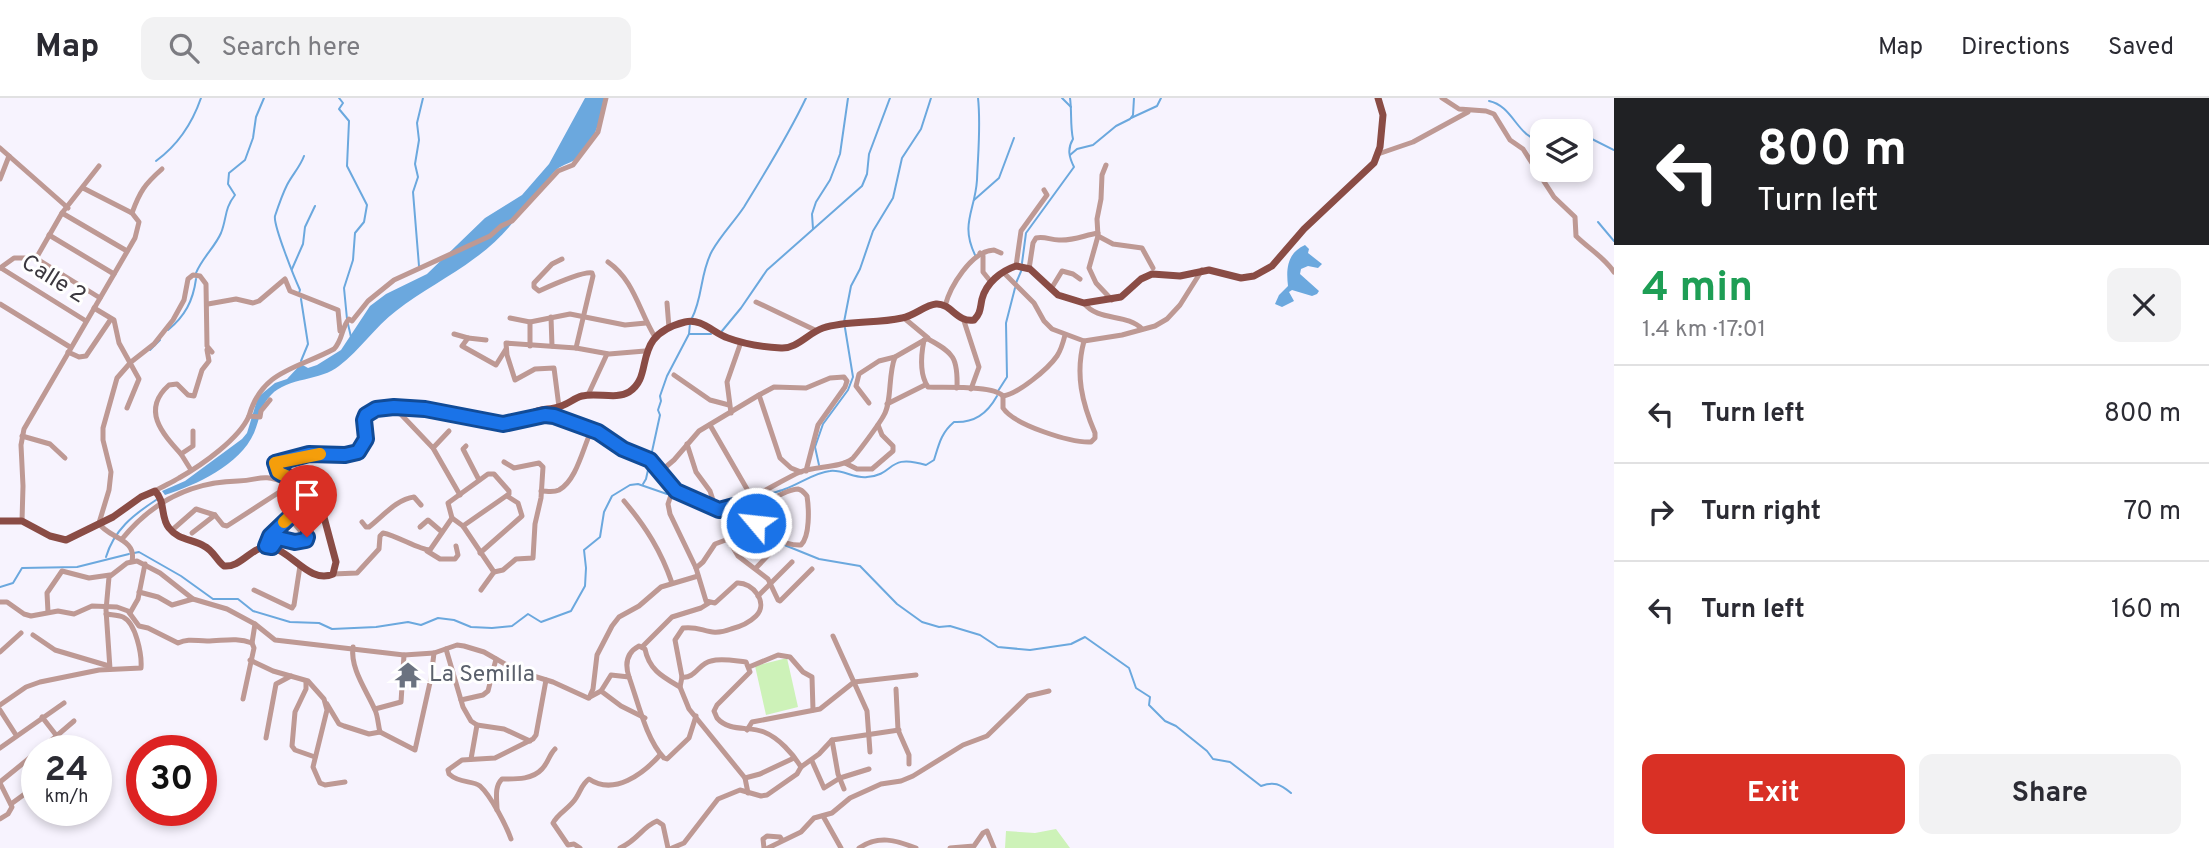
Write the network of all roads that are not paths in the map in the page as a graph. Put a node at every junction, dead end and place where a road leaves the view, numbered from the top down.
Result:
1 (606, 98) edge
2 (1378, 98) edge
3 (1442, 98) edge
4 (1468, 112) junction
5 (0, 148) edge
6 (1378, 154) junction
7 (9, 156) junction
8 (1106, 165) dead end
9 (99, 166) dead end
10 (162, 169) dead end
11 (0, 178) edge
12 (83, 188) junction
13 (1044, 190) dead end
14 (68, 208) junction
15 (62, 213) junction
16 (132, 213) junction
17 (1098, 234) junction
18 (48, 235) junction
19 (127, 251) junction
20 (980, 253) junction
21 (1000, 253) dead end
22 (34, 257) junction
23 (562, 259) dead end
24 (608, 262) dead end
25 (1022, 267) junction
26 (0, 268) edge
27 (1153, 268) dead end
28 (1202, 270) junction
29 (1003, 272) junction
30 (1614, 272) edge
31 (114, 274) junction
32 (1080, 279) dead end
33 (991, 282) junction
34 (1051, 289) junction
35 (100, 298) junction
36 (1112, 300) junction
37 (756, 302) dead end
38 (667, 303) dead end
39 (1084, 303) junction
40 (0, 304) edge
41 (208, 304) junction
42 (945, 306) junction
43 (94, 308) junction
44 (551, 317) junction
45 (510, 318) dead end
46 (583, 318) junction
47 (904, 318) junction
48 (111, 319) junction
49 (86, 321) junction
50 (964, 321) junction
51 (530, 322) junction
52 (646, 323) junction
53 (669, 328) junction
54 (1142, 329) junction
55 (817, 331) junction
56 (343, 334) junction
57 (454, 334) dead end
58 (1065, 335) junction
59 (655, 337) junction
60 (468, 338) junction
61 (486, 340) dead end
62 (926, 340) junction
63 (1084, 341) junction
64 (741, 342) junction
65 (207, 346) junction
66 (530, 346) junction
67 (552, 346) junction
68 (576, 348) junction
69 (69, 349) junction
70 (506, 349) junction
71 (645, 351) junction
72 (212, 352) dead end
73 (607, 354) junction
74 (895, 357) junction
75 (131, 362) junction
76 (674, 375) dead end
77 (925, 385) junction
78 (957, 388) junction
79 (971, 389) junction
80 (588, 395) junction
81 (759, 395) junction
82 (1003, 396) junction
83 (270, 400) dead end
84 (869, 403) dead end
85 (887, 404) junction
86 (729, 405) junction
87 (394, 407) junction
88 (559, 407) junction
89 (127, 408) dead end
90 (731, 413) junction
91 (250, 415) junction
92 (527, 418) junction
93 (710, 425) junction
94 (878, 425) junction
95 (592, 429) junction
96 (193, 431) dead end
97 (449, 431) dead end
98 (22, 436) junction
99 (687, 444) junction
100 (466, 446) dead end
101 (433, 448) junction
102 (181, 454) junction
103 (65, 458) dead end
104 (504, 462) dead end
105 (845, 463) junction
106 (191, 470) junction
107 (444, 470) junction
108 (661, 471) junction
109 (803, 471) junction
110 (435, 473) dead end
111 (294, 479) junction
112 (479, 480) junction
113 (673, 489) junction
114 (317, 491) junction
115 (541, 491) junction
116 (460, 495) junction
117 (159, 496) junction
118 (508, 496) junction
119 (751, 496) junction
120 (624, 501) dead end
121 (421, 505) dead end
122 (734, 506) junction
123 (716, 509) junction
124 (215, 515) junction
125 (452, 518) junction
126 (0, 521) edge
127 (22, 521) junction
128 (749, 521) junction
129 (293, 522) dead end
130 (362, 522) dead end
131 (99, 523) junction
132 (374, 523) junction
133 (463, 526) junction
134 (420, 527) dead end
135 (171, 531) junction
136 (442, 532) junction
137 (192, 533) dead end
138 (381, 534) junction
139 (120, 538) junction
140 (728, 539) junction
141 (269, 546) junction
142 (456, 546) dead end
143 (773, 550) dead end
144 (427, 551) junction
145 (480, 553) junction
146 (133, 556) junction
147 (792, 562) dead end
148 (145, 564) junction
149 (300, 566) junction
150 (696, 568) junction
151 (756, 568) junction
152 (812, 569) dead end
153 (494, 572) junction
154 (333, 574) junction
155 (111, 575) junction
156 (698, 576) junction
157 (672, 583) junction
158 (770, 584) junction
159 (254, 590) dead end
160 (481, 590) dead end
161 (139, 592) junction
162 (758, 596) junction
163 (193, 598) junction
164 (0, 602) edge
165 (709, 603) junction
166 (106, 606) junction
167 (48, 612) junction
168 (130, 613) junction
169 (106, 614) junction
170 (255, 624) junction
171 (20, 633) dead end
172 (33, 635) dead end
173 (833, 636) dead end
174 (252, 643) junction
175 (353, 647) junction
176 (642, 647) junction
177 (446, 649) junction
178 (0, 652) edge
179 (434, 653) junction
180 (404, 655) junction
181 (496, 659) junction
182 (250, 660) junction
183 (749, 667) junction
184 (110, 668) junction
185 (916, 675) dead end
186 (291, 676) junction
187 (629, 677) junction
188 (682, 677) junction
189 (546, 680) junction
190 (306, 681) junction
191 (854, 682) junction
192 (680, 687) junction
193 (896, 689) dead end
194 (601, 691) junction
195 (1049, 691) dead end
196 (589, 698) junction
197 (243, 699) dead end
198 (461, 700) junction
199 (64, 703) dead end
200 (327, 704) junction
201 (0, 707) edge
202 (375, 709) junction
203 (813, 710) junction
204 (42, 716) junction
205 (696, 716) junction
206 (645, 718) junction
207 (74, 721) dead end
208 (8, 723) junction
209 (477, 725) junction
210 (0, 728) edge
211 (747, 730) junction
212 (899, 730) junction
213 (380, 732) junction
214 (869, 734) junction
215 (16, 735) junction
216 (56, 735) joint
217 (266, 738) dead end
218 (832, 740) junction
219 (530, 741) junction
220 (0, 748) edge
221 (555, 750) dead end
222 (870, 752) dead end
223 (660, 755) junction
224 (315, 757) junction
225 (794, 758) junction
226 (471, 759) junction
227 (812, 761) junction
228 (909, 764) dead end
229 (21, 766) edge
230 (801, 767) junction
231 (869, 769) dead end
232 (745, 778) junction
233 (840, 778) junction
234 (345, 782) dead end
235 (0, 783) edge
236 (844, 789) dead end
237 (748, 793) junction
238 (21, 797) edge
239 (11, 804) junction
240 (497, 810) junction
241 (823, 816) junction
242 (0, 819) edge
243 (511, 839) dead end
244 (782, 840) junction
245 (774, 844) junction
246 (686, 845) edge
247 (580, 848) edge
248 (620, 848) edge
249 (670, 848) edge
250 (766, 848) edge
251 (781, 848) edge
252 (841, 848) edge
253 (859, 848) edge
254 (916, 848) edge
255 (950, 848) edge
256 (994, 848) edge

1 - 56 street
2 - 6 main road
3 - 4 street
4 - 6 street
4 - 30 street
5 - 7 street
6 - 28 main road
7 - 11 street
7 - 14 street
8 - 17 street
9 - 12 street
10 - 16 street
12 - 14 street
12 - 16 street
13 - 25 street
14 - 15 street
15 - 18 street
15 - 19 street
16 - 19 street
17 - 25 street
17 - 27 street
17 - 36 street
18 - 22 street
18 - 31 street
19 - 31 street
20 - 21 street
20 - 33 street
20 - 42 street
22 - 26 street
22 - 35 street
23 - 46 street
24 - 52 street
25 - 29 main road
25 - 34 main road
26 - 49 street, Calle 2
28 - 36 main road
28 - 54 street
29 - 33 main road
29 - 58 street
31 - 35 street
32 - 34 street
33 - 50 main road
34 - 39 main road
35 - 43 street
36 - 39 main road
37 - 55 street
38 - 53 street
39 - 54 street
40 - 69 street
41 - 56 street
41 - 65 street
41 - 75 street
42 - 47 main road
42 - 50 main road
43 - 48 street
43 - 49 street
44 - 46 street
44 - 51 street
44 - 67 street
45 - 51 street
46 - 52 street
46 - 68 street
47 - 55 main road
47 - 62 street
48 - 69 street
48 - 75 street
49 - 69 street
50 - 79 street
51 - 66 street
52 - 59 street
53 - 59 main road
53 - 64 main road
54 - 63 street
55 - 64 main road
56 - 91 street
57 - 60 street
58 - 63 street
58 - 82 street
59 - 71 main road
60 - 61 street
60 - 70 street
62 - 74 street
62 - 77 street
62 - 78 street
63 - 82 street
64 - 86 street
65 - 72 street
65 - 102 street
66 - 67 street
66 - 70 street
67 - 68 street
68 - 73 street
69 - 98 street
70 - 88 street
71 - 73 street
71 - 80 main road
73 - 80 street
74 - 84 street
74 - 85 street
75 - 89 street
75 - 131 street
76 - 86 street
77 - 78 street
77 - 85 street
78 - 79 street
79 - 82 street
80 - 88 main road
81 - 90 street
81 - 109 street
81 - 109 street
83 - 91 street
85 - 94 street
86 - 90 street
87 - 92 main road
87 - 101 street
87 - 111 main road
88 - 92 main road
90 - 93 street
91 - 106 street
92 - 95 street
93 - 99 street
93 - 119 street
94 - 105 street
94 - 105 street
95 - 108 street
95 - 115 street
96 - 102 street
97 - 101 street
98 - 103 street
98 - 127 street
99 - 108 street
99 - 123 street
100 - 112 street
101 - 107 street
102 - 106 street
104 - 115 street
105 - 109 street
106 - 117 street
107 - 110 street
107 - 116 street
108 - 113 street
109 - 119 street
111 - 114 main road
111 - 117 street
111 - 124 street
112 - 116 street
112 - 118 street
113 - 123 street
113 - 150 street
114 - 141 street
114 - 154 main road
115 - 153 street
116 - 125 street
117 - 131 main road
117 - 135 main road
117 - 139 street
118 - 133 street
118 - 145 street
119 - 122 street
120 - 157 street
121 - 132 street
122 - 123 street
122 - 128 street
124 - 135 street
124 - 137 street
125 - 133 street
125 - 136 street
126 - 127 main road
127 - 131 main road
128 - 128 street
128 - 140 street
129 - 141 street
130 - 132 street
131 - 139 street
132 - 138 street
133 - 145 street
134 - 136 street
135 - 141 main road
136 - 144 street
138 - 144 street
138 - 154 street
139 - 146 street
140 - 150 street
140 - 151 street
141 - 149 main road
142 - 144 street
143 - 151 street
145 - 153 street
146 - 148 street
146 - 155 street
147 - 158 street
148 - 161 street
148 - 163 street
149 - 154 main road
149 - 159 street
150 - 156 street
151 - 158 street
152 - 158 street
153 - 160 street
155 - 166 street
155 - 167 street
156 - 157 street
156 - 165 street
157 - 196 street
158 - 162 street
161 - 163 street
161 - 168 street
162 - 165 street
162 - 188 street
163 - 170 street
164 - 167 street
165 - 176 street
166 - 167 street
166 - 168 street
166 - 169 street
168 - 174 street
169 - 184 street
169 - 184 street
170 - 174 street
170 - 175 street
171 - 178 street
172 - 184 street
173 - 191 street
174 - 182 street
175 - 180 street
175 - 202 street
176 - 187 street
176 - 192 street
177 - 179 street
177 - 181 street
177 - 198 street
179 - 180 street
179 - 213 street
180 - 202 street
181 - 189 street
181 - 198 street
182 - 186 street
182 - 197 street
183 - 188 street
183 - 203 street
183 - 211 street
184 - 201 street
185 - 191 street
186 - 190 street
186 - 217 street
187 - 194 street
187 - 206 street
188 - 192 street
189 - 196 street
189 - 219 street
190 - 200 street
190 - 224 street
191 - 203 street
191 - 214 street
192 - 205 street
193 - 212 street
194 - 196 street
194 - 206 street
195 - 241 street
198 - 209 street
199 - 204 street
200 - 213 street
200 - 224 street
201 - 208 street
202 - 213 street
203 - 211 street
204 - 215 street
204 - 216 street
205 - 223 street
205 - 232 street
206 - 223 street
207 - 216 street
208 - 210 street
208 - 215 street
209 - 219 street
209 - 226 street
211 - 225 street
212 - 214 street
212 - 228 street
214 - 218 street
214 - 222 street
215 - 220 street
218 - 227 street
218 - 233 street
219 - 226 street
221 - 240 street
223 - 247 street
224 - 234 street
225 - 230 street
225 - 232 street
226 - 240 street
227 - 230 street
227 - 233 street
229 - 235 street
230 - 237 street
231 - 233 street
232 - 237 street
233 - 236 street
235 - 239 street
237 - 246 street
238 - 239 street
239 - 242 street
240 - 243 street
241 - 244 street
241 - 252 street
244 - 245 street
244 - 250 street
245 - 250 street
245 - 251 street
246 - 249 street
248 - 249 street
253 - 254 street
255 - 256 street

